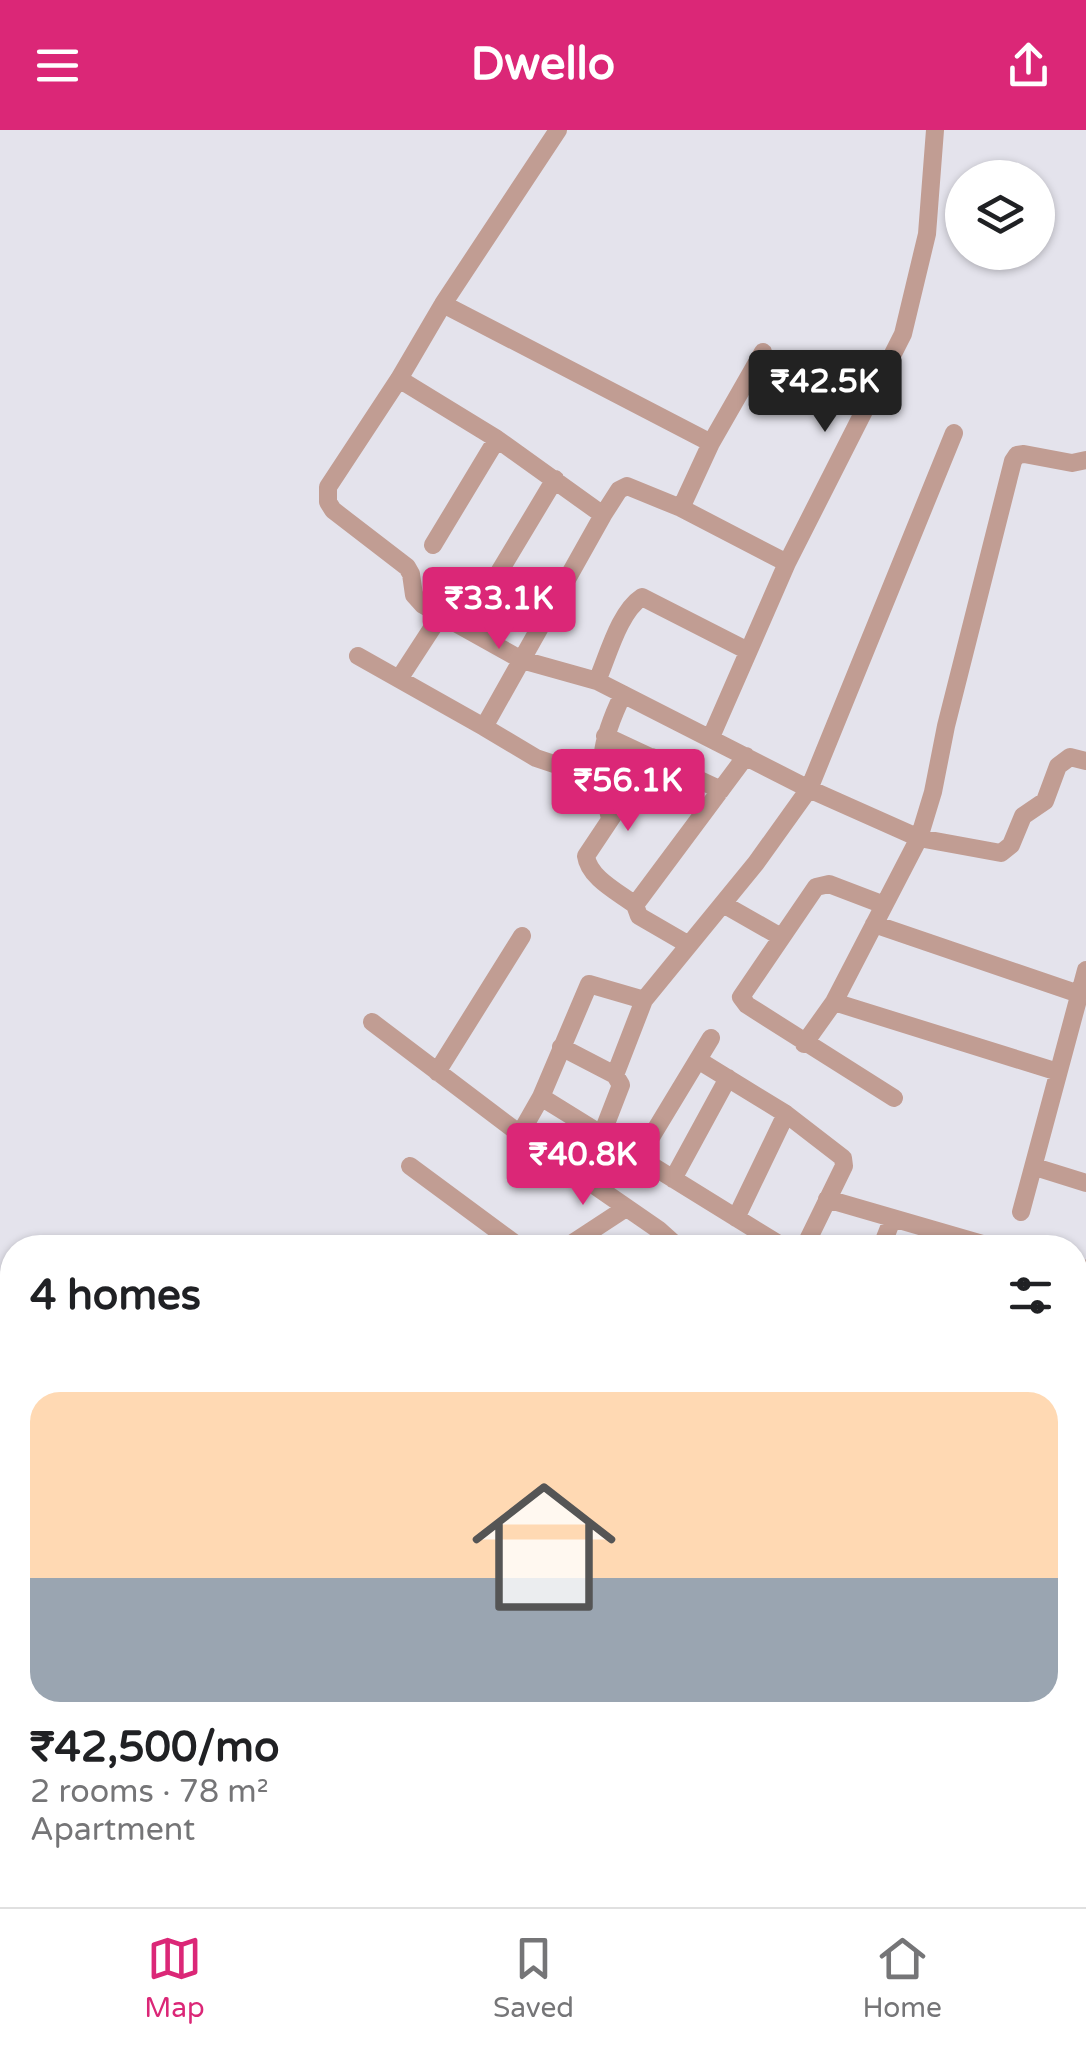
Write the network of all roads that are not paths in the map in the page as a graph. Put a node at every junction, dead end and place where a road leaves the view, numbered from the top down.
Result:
1 (558, 130) edge
2 (935, 130) edge
3 (443, 304) junction
4 (763, 352) dead end
5 (399, 379) junction
6 (954, 433) dead end
7 (497, 438) junction
8 (711, 443) junction
9 (1086, 460) edge
10 (555, 479) junction
11 (681, 508) junction
12 (603, 515) junction
13 (433, 545) dead end
14 (787, 563) junction
15 (490, 589) dead end
16 (440, 616) junction
17 (746, 650) junction
18 (358, 656) dead end
19 (522, 660) junction
20 (399, 679) junction
21 (596, 681) junction
22 (623, 694) junction
23 (484, 727) junction
24 (605, 736) junction
25 (710, 736) junction
26 (746, 756) junction
27 (652, 758) junction
28 (1086, 761) edge
29 (602, 780) junction
30 (809, 789) junction
31 (721, 790) junction
32 (610, 819) junction
33 (919, 838) junction
34 (723, 904) junction
35 (635, 905) junction
36 (884, 905) junction
37 (874, 924) junction
38 (522, 936) dead end
39 (781, 937) junction
40 (689, 946) junction
41 (1084, 981) edge
42 (644, 1000) junction
43 (834, 1002) junction
44 (372, 1022) dead end
45 (711, 1038) dead end
46 (804, 1044) junction
47 (561, 1047) junction
48 (698, 1060) junction
49 (437, 1072) junction
50 (1058, 1072) junction
51 (615, 1074) junction
52 (728, 1078) junction
53 (541, 1097) junction
54 (894, 1098) dead end
55 (786, 1114) junction
56 (520, 1134) junction
57 (602, 1134) junction
58 (639, 1157) junction
59 (410, 1166) dead end
60 (1035, 1168) junction
61 (673, 1178) junction
62 (1086, 1183) edge
63 (827, 1199) junction
64 (626, 1208) junction
65 (1021, 1212) dead end
66 (736, 1218) junction
67 (892, 1220) junction
68 (503, 1235) edge
69 (585, 1235) edge
70 (655, 1235) edge
71 (764, 1235) edge
72 (810, 1235) edge
73 (887, 1235) edge
74 (936, 1235) edge

1 - 3 street
2 - 14 street
3 - 5 street
3 - 8 street
4 - 8 street
5 - 7 street
5 - 16 street
6 - 30 street
7 - 10 street
7 - 13 street
8 - 11 street
9 - 33 street
10 - 12 street
10 - 15 street
11 - 12 street
11 - 14 street
12 - 19 street
14 - 17 street
16 - 19 street
16 - 20 street
17 - 21 street
17 - 25 street
18 - 20 street
19 - 21 street
19 - 23 street
20 - 23 street
21 - 22 street
22 - 24 street
22 - 25 street
23 - 29 street
24 - 27 street
24 - 29 street
25 - 26 street
26 - 30 street
26 - 31 street
27 - 31 street
27 - 32 street
28 - 33 street
29 - 32 street
30 - 33 street
30 - 34 street
31 - 35 street
32 - 35 street
33 - 36 street
34 - 39 street
34 - 40 street
35 - 40 street
36 - 37 street
36 - 39 street
37 - 41 street
37 - 43 street
38 - 49 street
39 - 46 street
40 - 42 street
41 - 50 street
42 - 47 street
42 - 51 street
43 - 46 street
43 - 50 street
44 - 49 street
45 - 48 street
46 - 54 street
47 - 51 street
47 - 53 street
48 - 52 street
48 - 58 street
49 - 56 street
50 - 60 street
51 - 57 street
52 - 55 street
52 - 61 street
53 - 56 street
53 - 57 street
55 - 63 street
55 - 66 street
56 - 64 street
57 - 58 street
58 - 61 street
59 - 68 street
60 - 62 street
60 - 65 street
61 - 66 street
63 - 67 street
63 - 72 street
64 - 69 street
64 - 70 street
66 - 71 street
67 - 73 street
67 - 74 street

